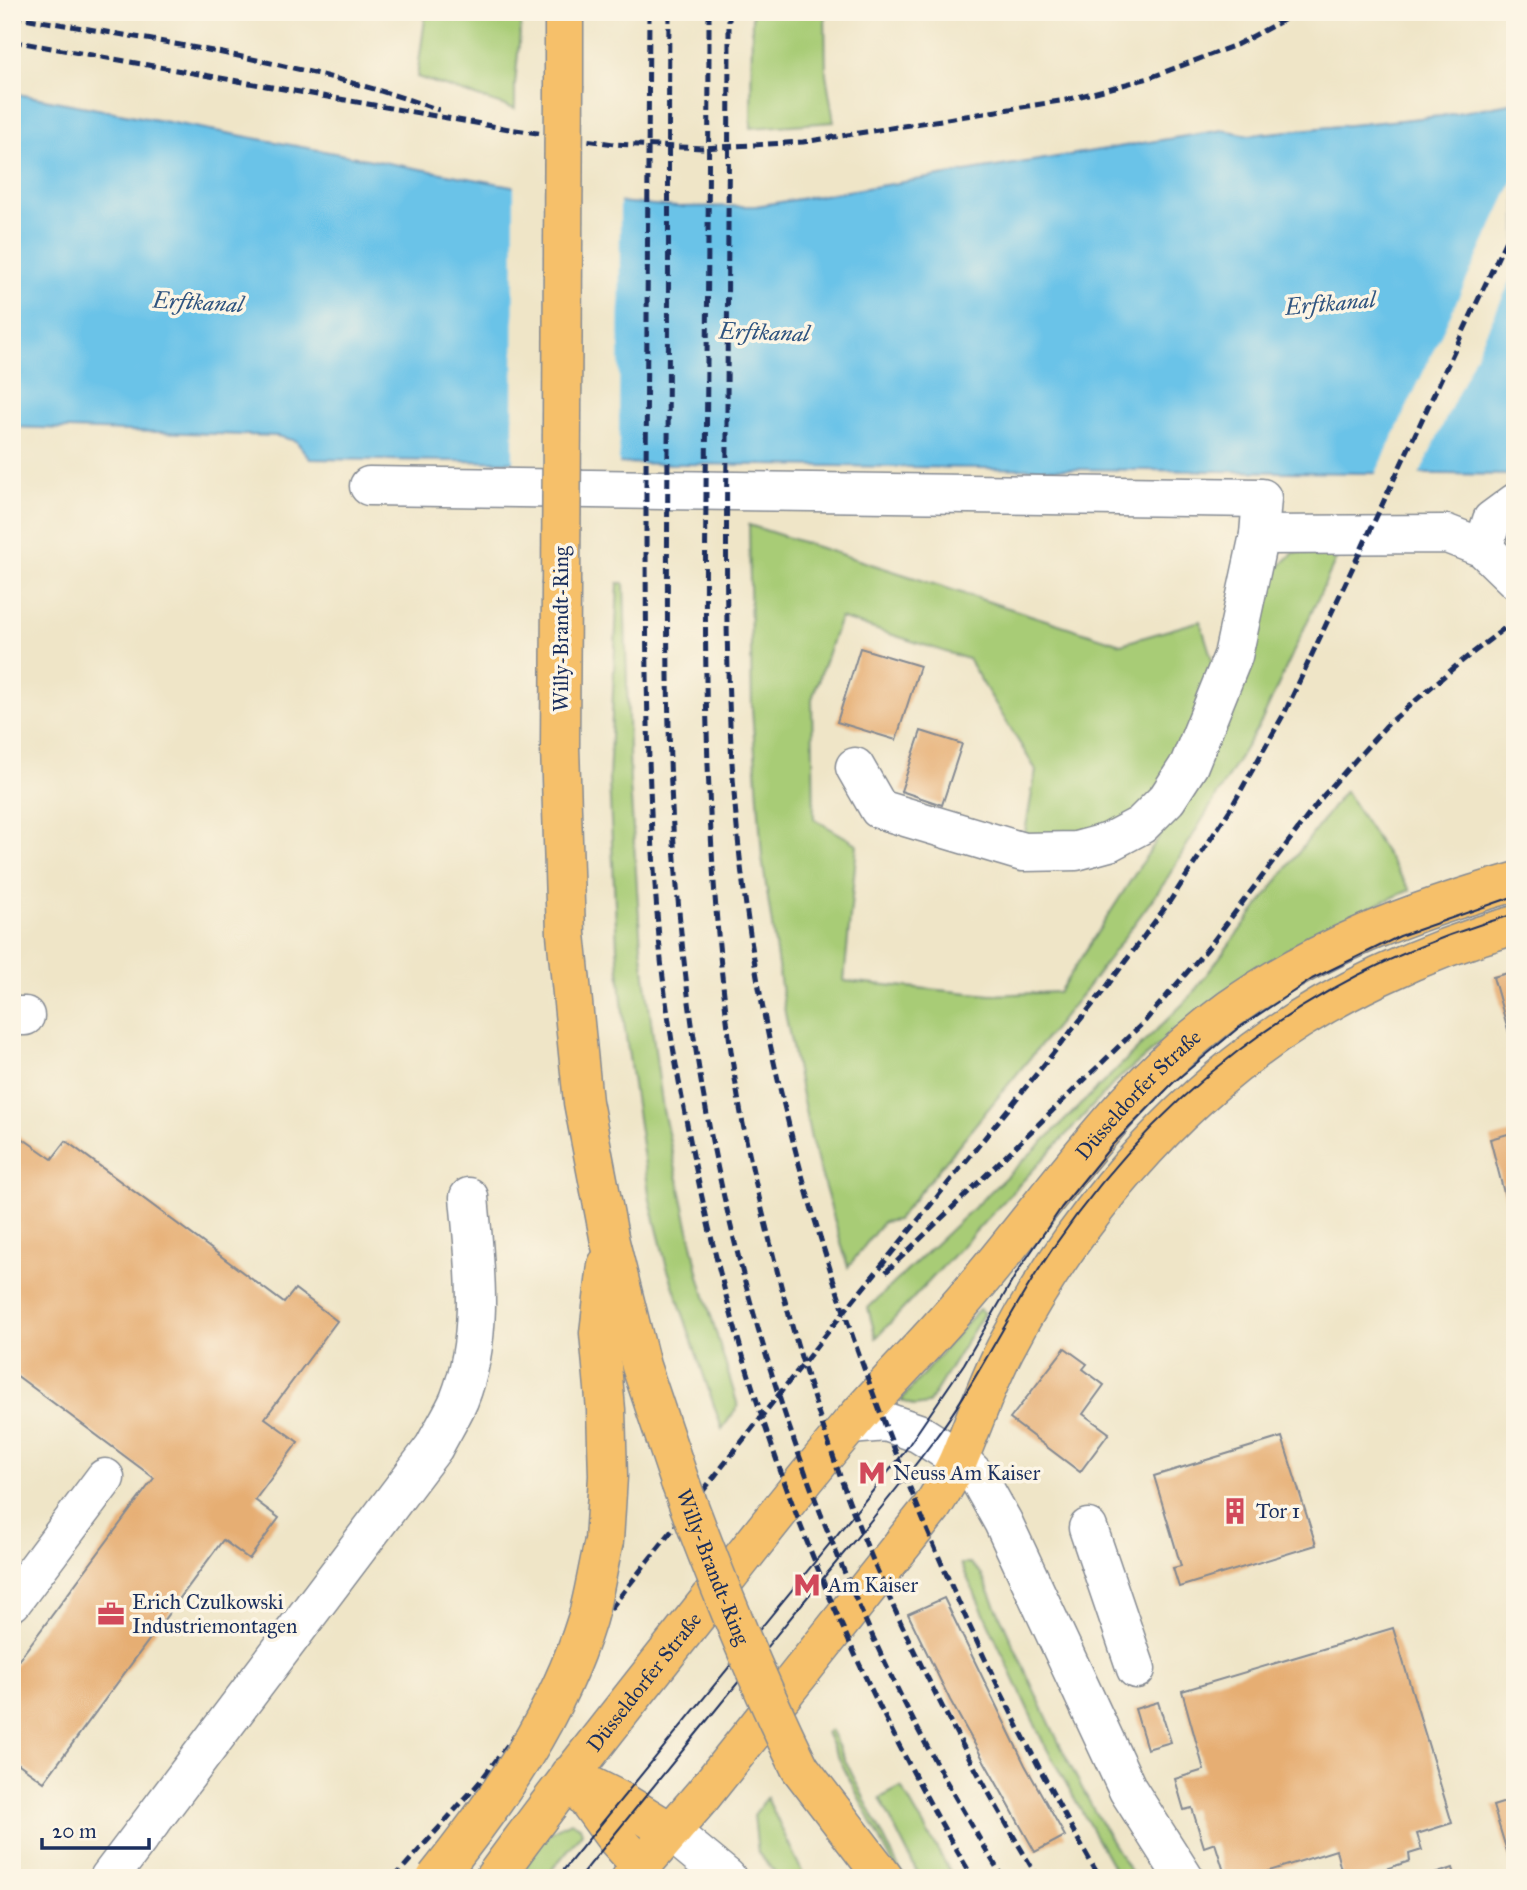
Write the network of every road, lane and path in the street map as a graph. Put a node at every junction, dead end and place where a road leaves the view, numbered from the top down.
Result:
1 (564, 12) edge
2 (369, 486) dead end
3 (1515, 503) edge
4 (1259, 536) junction
5 (1483, 548) junction
6 (1515, 579) edge
7 (855, 767) dead end
8 (1515, 882) edge
9 (1515, 925) edge
10 (469, 1197) dead end
11 (610, 1242) junction
12 (850, 1425) junction
13 (959, 1459) junction
14 (105, 1478) dead end
15 (1088, 1528) dead end
16 (12, 1602) edge
17 (1136, 1669) dead end
18 (800, 1768) junction
19 (569, 1775) junction
20 (671, 1832) junction
21 (642, 1874) edge
22 (109, 1878) edge
23 (436, 1878) edge
24 (494, 1878) edge
25 (727, 1878) edge
26 (851, 1878) edge
27 (884, 1878) edge
28 (1184, 1878) edge

1 - 11 main road, Willy-Brandt-Ring, bridge
2 - 4 street
3 - 5 street
4 - 5 street
4 - 7 street
5 - 6 street
8 - 12 main road, Düsseldorfer Straße
9 - 13 main road, Düsseldorfer Straße
10 - 22 street
11 - 18 main road, Willy-Brandt-Ring, bridge
11 - 23 main road, Willy-Brandt-Ring, bridge
12 - 13 street
12 - 19 main road, Düsseldorfer Straße
13 - 20 main road, Düsseldorfer Straße
13 - 28 street
14 - 16 street
15 - 17 street
18 - 26 main road, Willy-Brandt-Ring
18 - 27 main road
19 - 20 main road
19 - 21 main road
19 - 24 main road, Düsseldorfer Straße
20 - 21 main road, Düsseldorfer Straße
20 - 25 street

